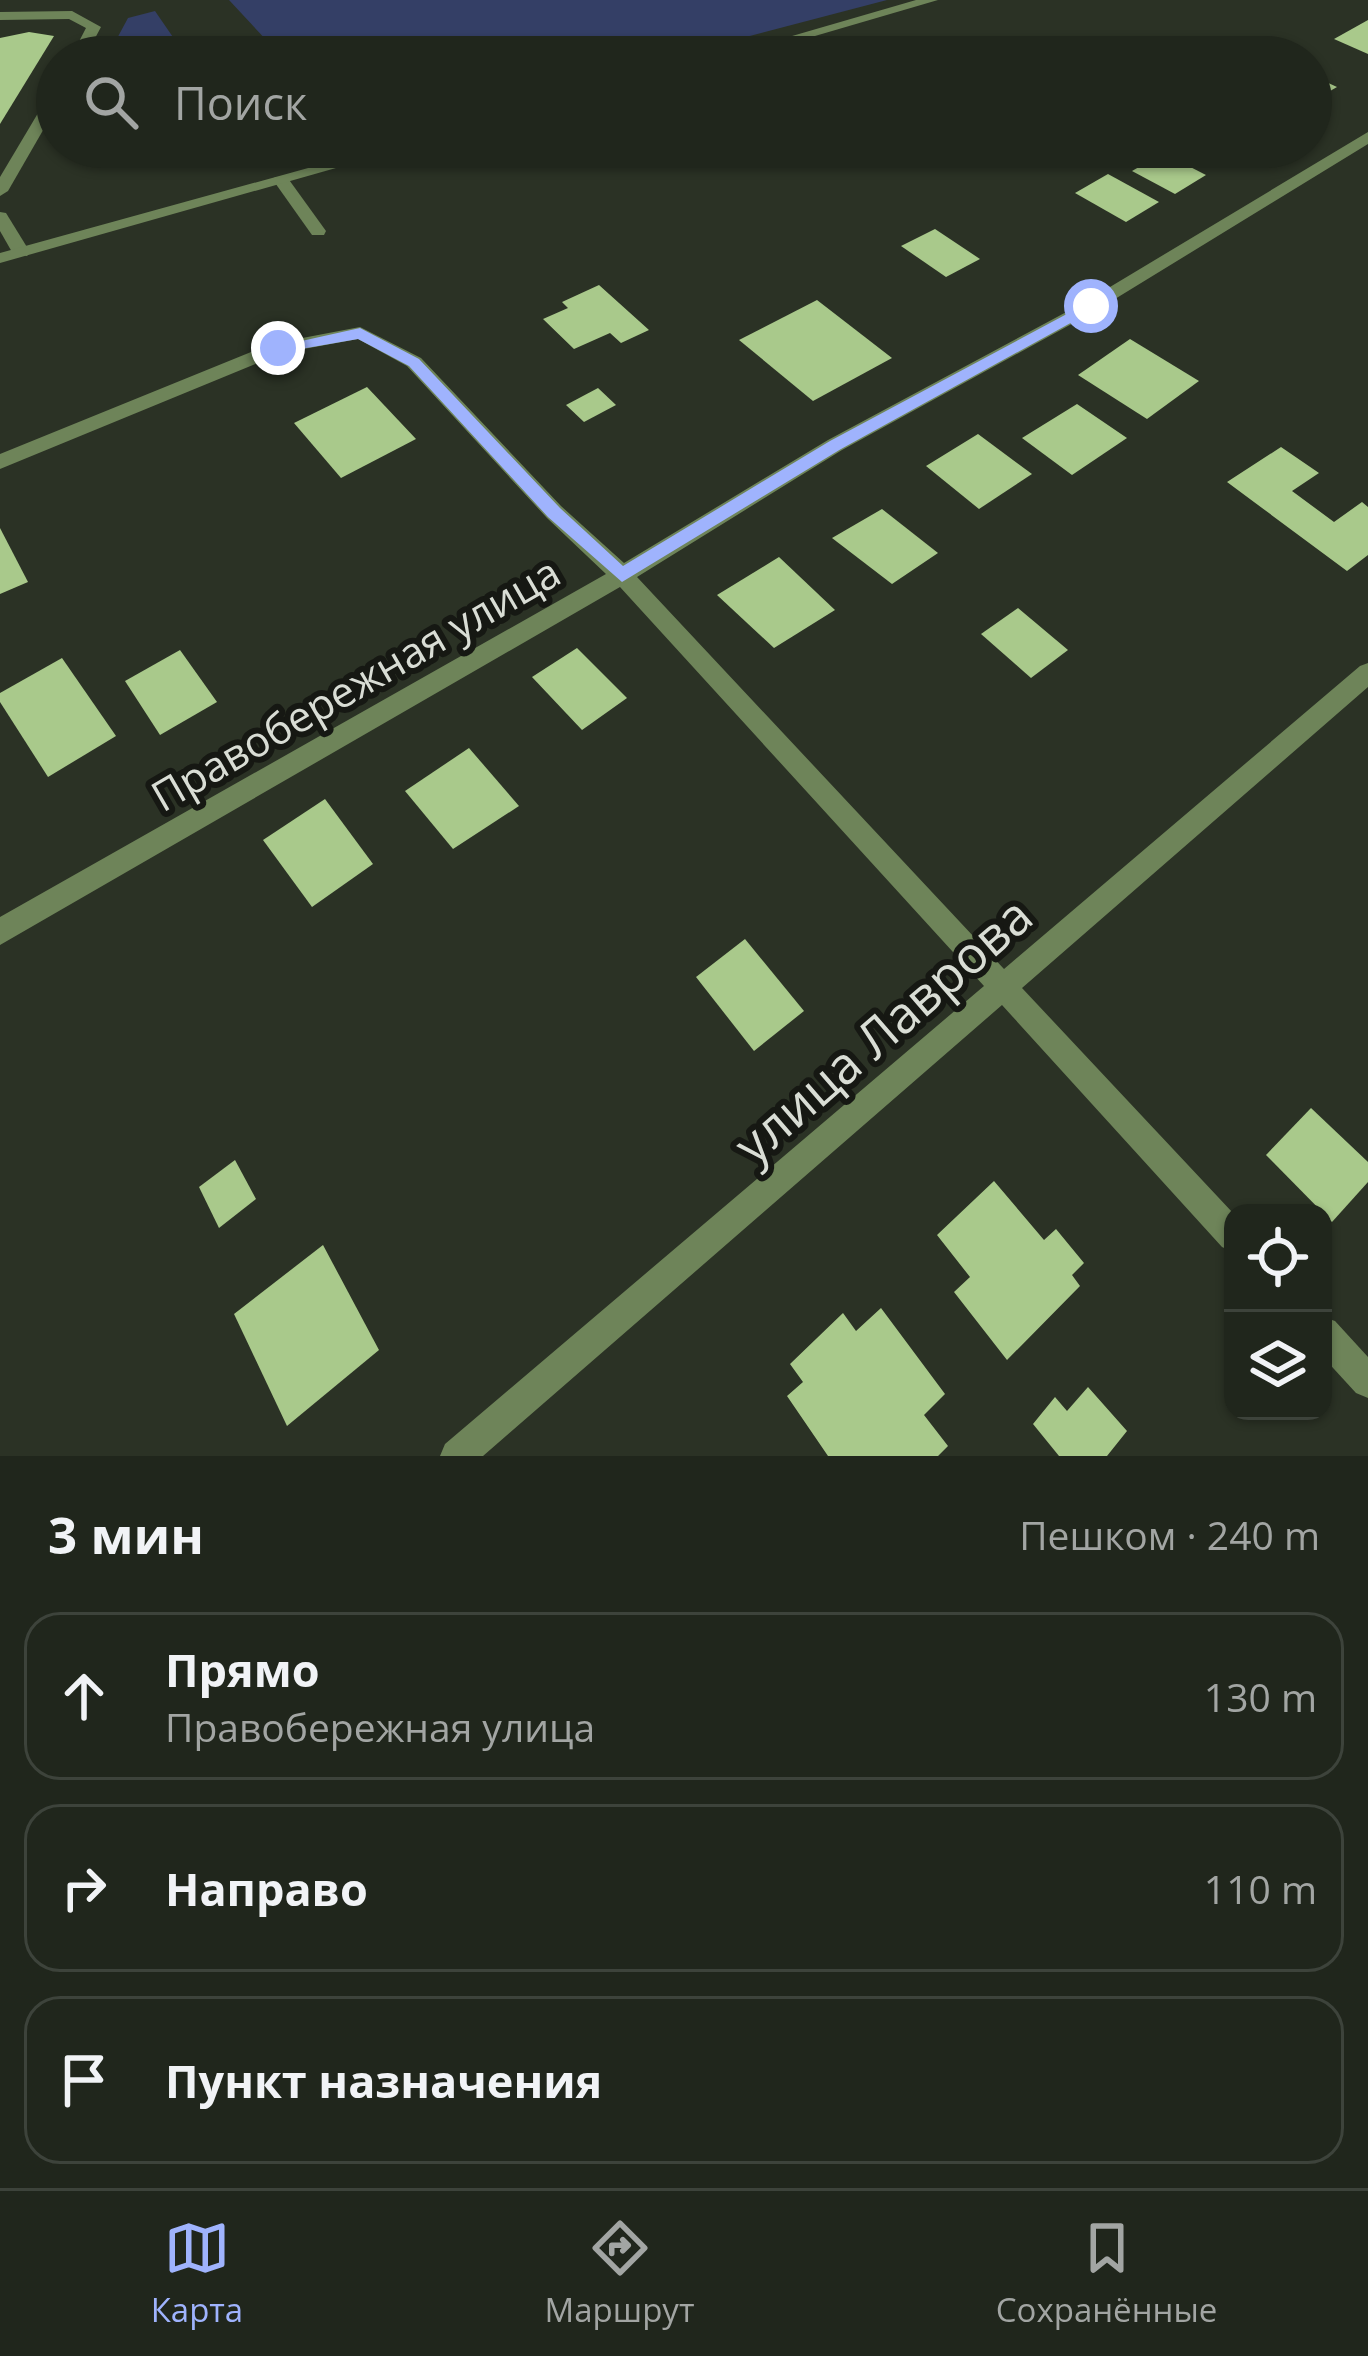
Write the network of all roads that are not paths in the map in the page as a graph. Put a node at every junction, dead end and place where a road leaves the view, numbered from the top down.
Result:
1 (932, 0) edge
2 (0, 16) edge
3 (89, 36) edge
4 (803, 36) edge
5 (36, 129) edge
6 (1368, 137) edge
7 (1332, 159) edge
8 (325, 168) edge
9 (1317, 168) edge
10 (281, 180) junction
11 (0, 191) edge
12 (0, 217) edge
13 (319, 231) dead end
14 (21, 252) junction
15 (0, 258) edge
16 (0, 462) edge
17 (622, 575) junction
18 (1368, 673) edge
19 (0, 932) edge
20 (1003, 988) junction
21 (1224, 1226) edge
22 (1332, 1343) edge
23 (1368, 1382) edge
24 (457, 1456) edge

1 - 4 street
2 - 3 street
5 - 11 street
6 - 7 street, Правобережная улица
8 - 10 street
9 - 17 street, Правобережная улица
10 - 13 street
10 - 14 street
12 - 14 street
14 - 15 street
16 - 17 street
17 - 19 street, Правобережная улица
17 - 20 street
18 - 20 street, улица Лаврова
20 - 21 street
20 - 24 street, улица Лаврова
22 - 23 street

